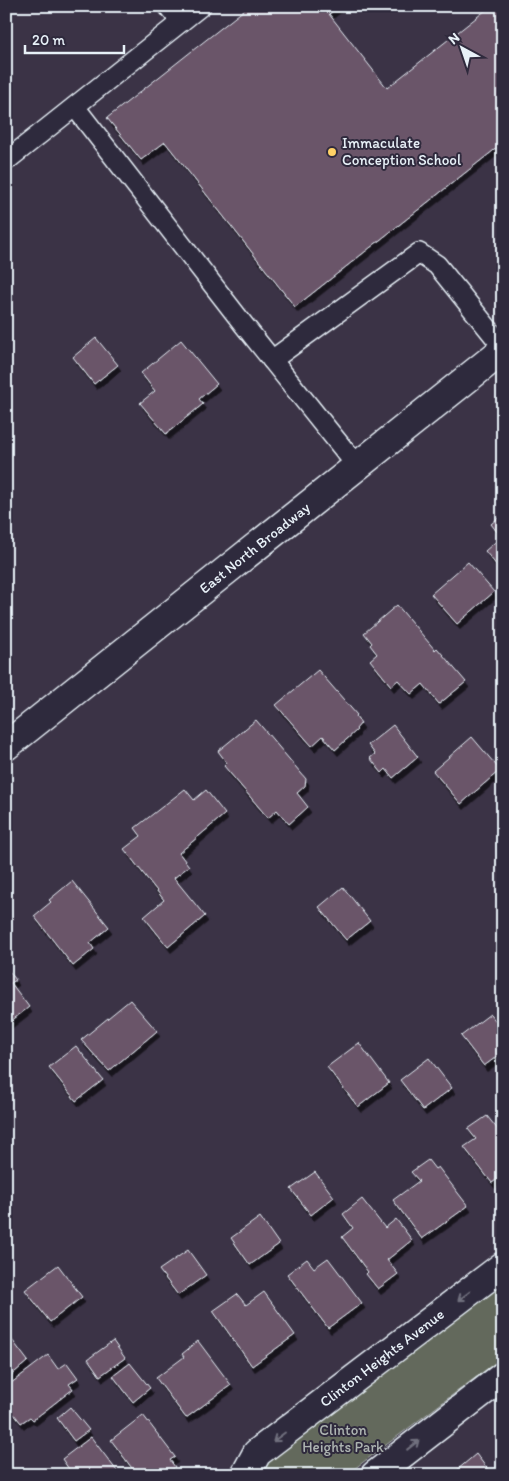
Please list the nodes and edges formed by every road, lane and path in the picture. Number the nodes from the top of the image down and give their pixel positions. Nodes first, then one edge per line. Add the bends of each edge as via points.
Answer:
1 (168, 6) edge
2 (201, 6) edge
3 (181, 22) junction
4 (75, 107) junction
5 (6, 161) edge
6 (503, 348) edge
7 (272, 360) junction
8 (357, 466) junction
9 (6, 746) edge
10 (503, 1266) edge
11 (503, 1376) edge
12 (245, 1475) edge
13 (375, 1475) edge

1 - 3 lane
2 - 3 lane
3 - 4 lane
4 - 5 lane
4 - 7 lane
6 - 7 lane via 437,265 419,253
6 - 8 main road, East North Broadway
7 - 8 lane
8 - 9 main road, East North Broadway
10 -> 12 main road, Clinton Heights Avenue via 257,1453
13 -> 11 main road

